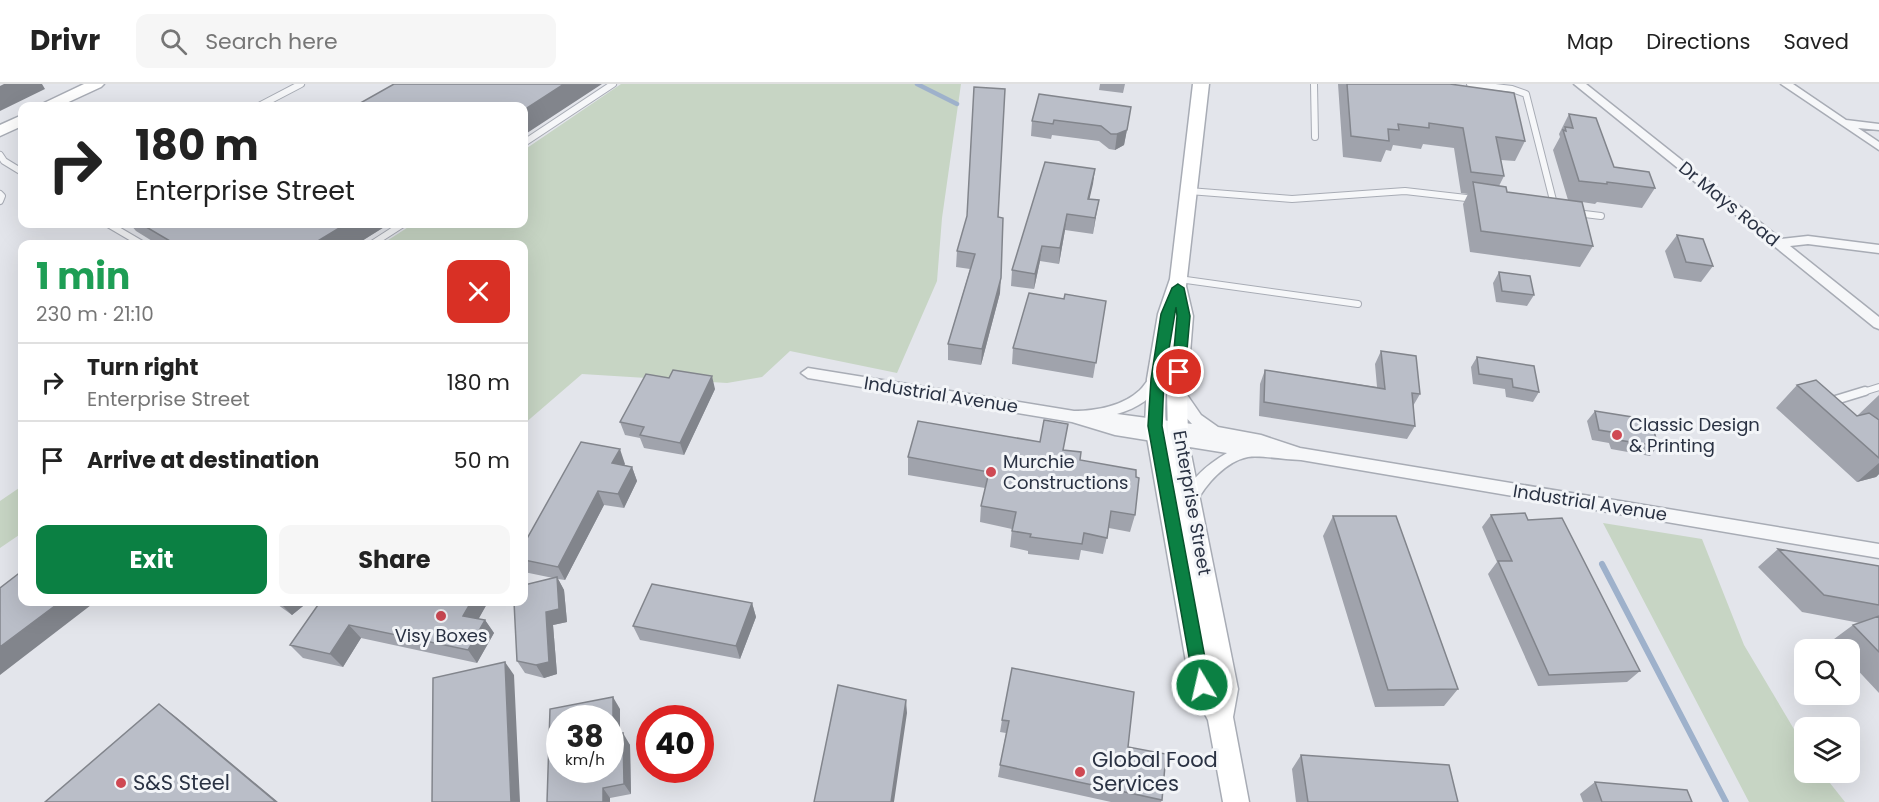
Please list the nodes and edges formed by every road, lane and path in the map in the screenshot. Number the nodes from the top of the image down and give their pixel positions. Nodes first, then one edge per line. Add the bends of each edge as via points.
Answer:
1 (301, 84) edge
2 (613, 84) edge
3 (1201, 84) edge
4 (1314, 84) edge
5 (1470, 84) edge
6 (1579, 84) edge
7 (1786, 84) edge
8 (87, 86) edge
9 (57, 102) edge
10 (267, 102) edge
11 (18, 122) edge
12 (1843, 123) junction
13 (1879, 127) edge
14 (0, 130) edge
15 (1315, 137) dead end
16 (528, 140) edge
17 (1879, 147) edge
18 (0, 155) edge
19 (18, 170) edge
20 (1189, 191) junction
21 (0, 194) edge
22 (0, 201) edge
23 (1486, 201) edge
24 (1544, 208) edge
25 (1556, 210) junction
26 (1601, 216) dead end
27 (115, 228) edge
28 (397, 228) edge
29 (135, 240) edge
30 (378, 240) edge
31 (1778, 244) junction
32 (1879, 249) edge
33 (1178, 283) junction
34 (1358, 304) dead end
35 (1879, 324) edge
36 (808, 373) dead end
37 (1157, 379) junction
38 (1879, 387) edge
39 (1177, 391) junction
40 (1828, 410) edge
41 (1082, 417) junction
42 (1167, 432) junction
43 (1226, 436) junction
44 (1254, 451) junction
45 (1301, 454) junction
46 (1190, 499) junction
47 (1879, 551) edge
48 (1220, 717) junction
49 (1236, 802) edge

1 - 10 lane
2 - 16 lane
3 - 20 street, Enterprise Street
4 - 15 lane
5 - 25 lane via 1526,94
6 - 31 street, Dr Mays Road
7 - 12 street
8 - 9 street
11 - 14 street
12 - 13 street
12 - 17 street
18 - 19 lane
20 - 23 lane via 1292,199 1405,191
20 - 33 street, Enterprise Street
21 - 22 lane
24 - 25 lane
25 - 26 lane
27 - 29 lane
28 - 30 lane
31 - 32 street via 1808,240
31 - 35 street, Dr Mays Road
33 - 34 lane
33 - 37 street, Enterprise Street via 1167,314
33 - 39 street, Enterprise Street via 1184,316
36 - 41 street, Industrial Avenue
37 - 41 street via 1151,390 1135,402
37 - 42 street, Enterprise Street
38 - 40 lane via 1830,402
39 - 42 street, Enterprise Street
39 - 43 street via 1195,419
41 - 42 street, Industrial Avenue via 1096,427
42 - 43 street, Industrial Avenue
42 - 44 street, Industrial Avenue
42 - 46 street, Enterprise Street
42 - 48 street, Enterprise Street via 1202,685
43 - 45 street, Industrial Avenue via 1277,444
44 - 45 street, Industrial Avenue
44 - 46 street via 1236,454 1195,485
45 - 47 street, Industrial Avenue
46 - 48 street, Enterprise Street via 1225,689
48 - 49 street, Enterprise Street

